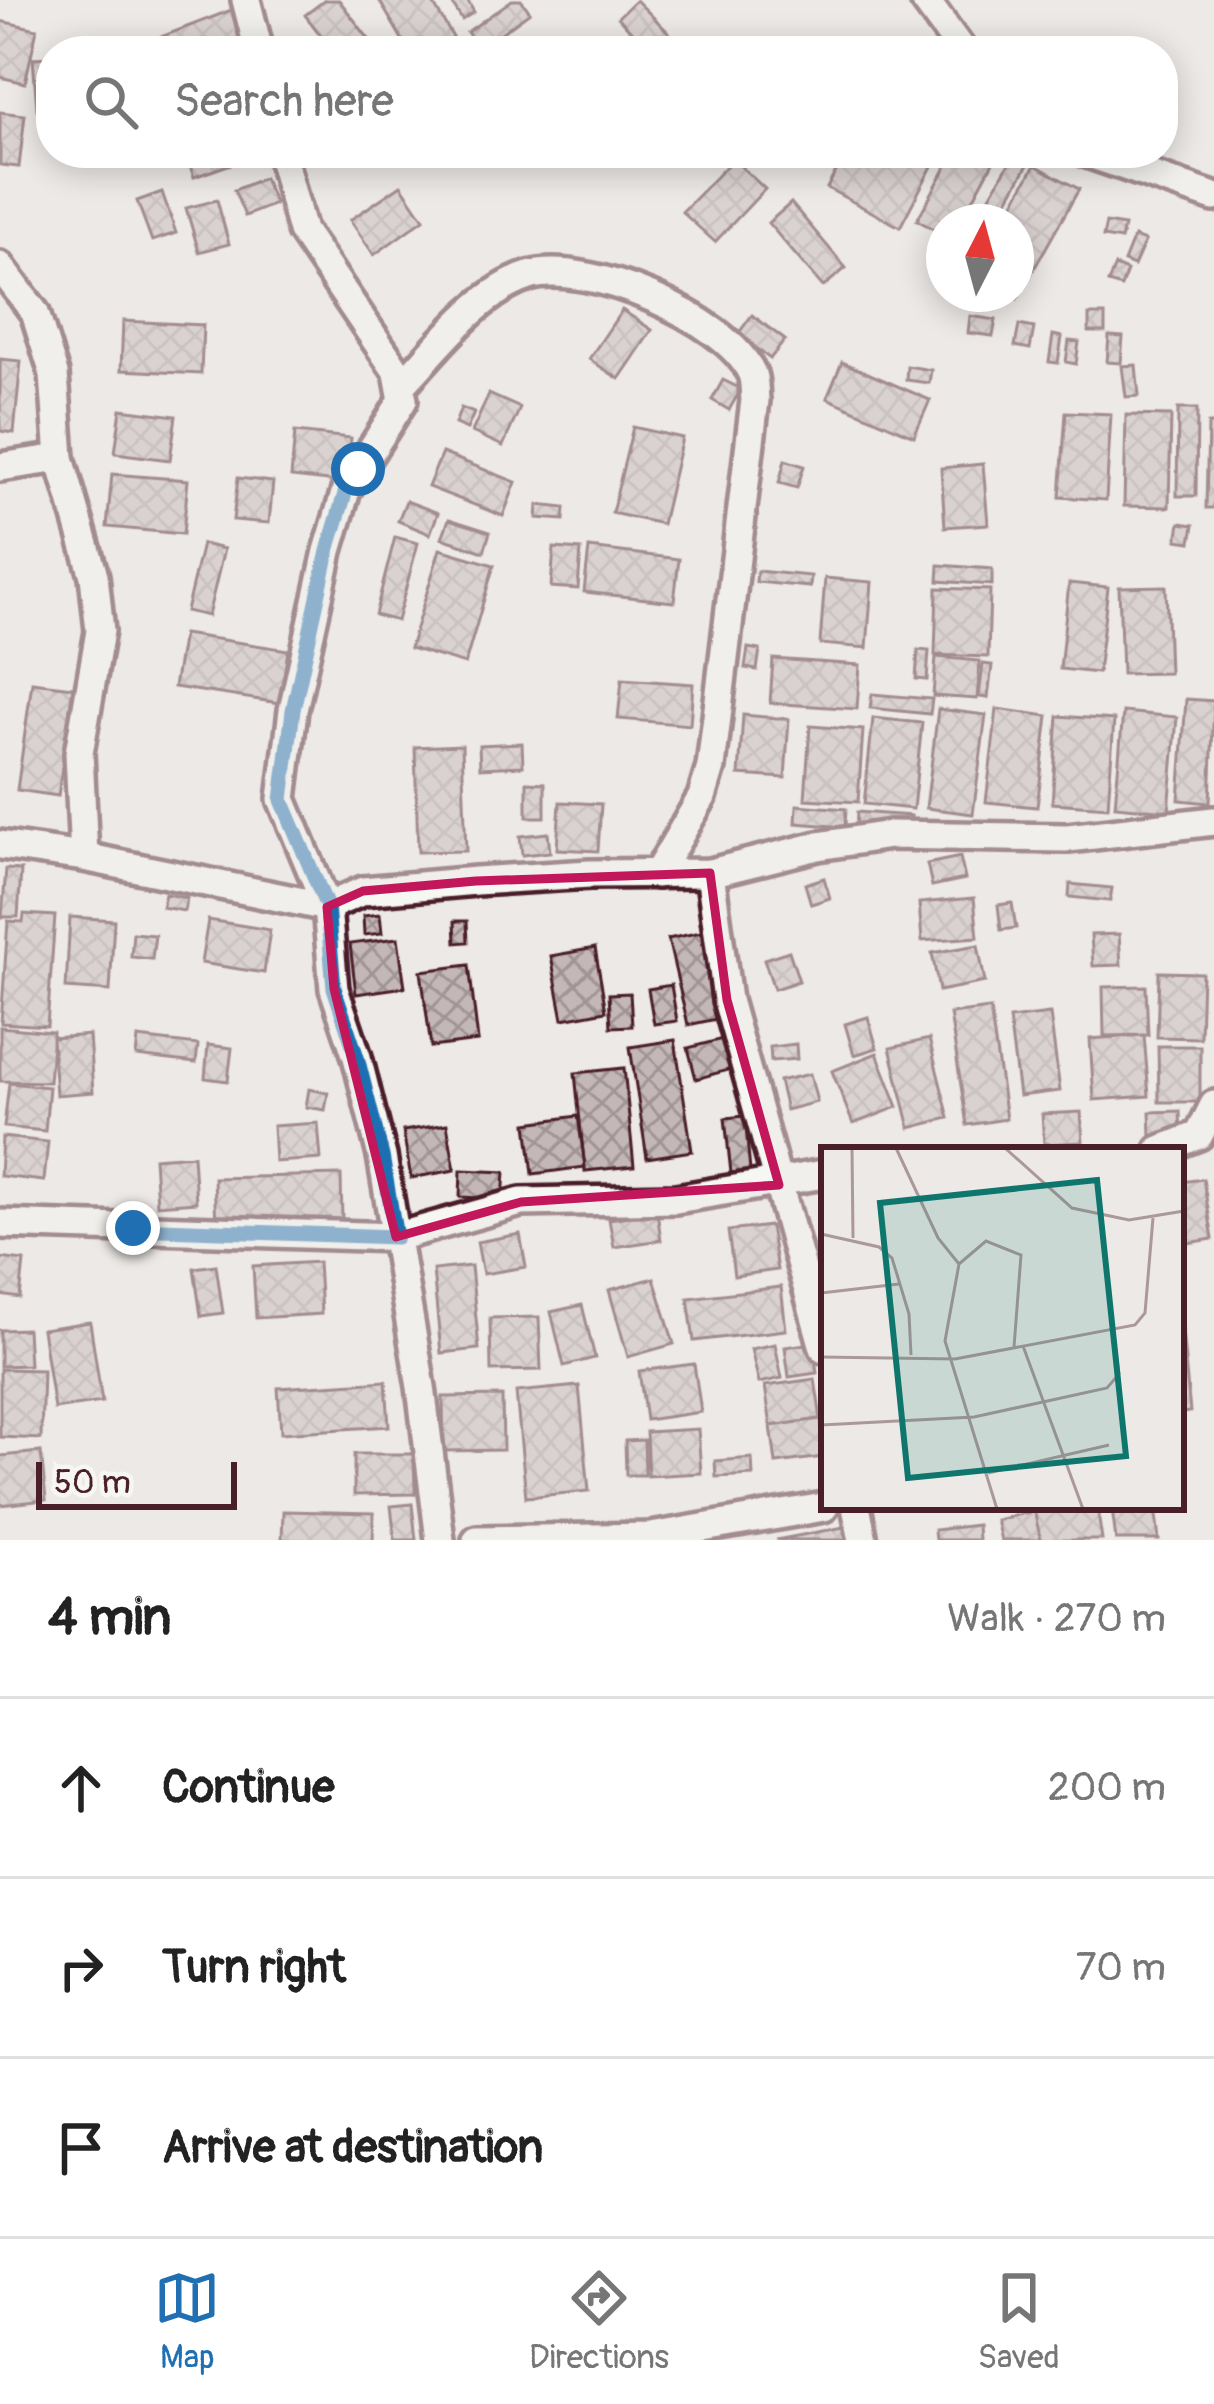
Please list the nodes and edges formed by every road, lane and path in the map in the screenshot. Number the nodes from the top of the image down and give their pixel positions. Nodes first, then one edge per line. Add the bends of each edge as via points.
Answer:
1 (246, 0) edge
2 (925, 0) edge
3 (255, 36) edge
4 (951, 36) edge
5 (285, 168) edge
6 (1130, 168) edge
7 (1214, 197) edge
8 (0, 266) edge
9 (402, 385) junction
10 (60, 458) junction
11 (0, 467) edge
12 (1214, 821) edge
13 (0, 845) edge
14 (84, 857) junction
15 (710, 873) junction
16 (657, 874) junction
17 (327, 907) junction
18 (1214, 1105) edge
19 (1168, 1147) edge
20 (821, 1175) edge
21 (779, 1185) junction
22 (0, 1224) edge
23 (396, 1237) junction
24 (821, 1337) edge
25 (821, 1508) edge
26 (857, 1510) edge
27 (440, 1540) edge
28 (477, 1540) edge
29 (863, 1540) edge

1 - 3 street
2 - 4 street
5 - 9 street via 302,231
6 - 7 street
8 - 10 street via 35,313 48,354
9 - 16 street via 492,295 531,276 567,274 651,296 706,328 752,374 711,767
9 - 17 street via 403,400 346,490 293,710 282,800
10 - 11 street
10 - 14 street via 94,576 100,631 79,753
12 - 15 street via 1068,838 890,835
13 - 14 street
14 - 17 street
15 - 16 street
15 - 21 street via 728,1000
16 - 17 street via 363,891
17 - 23 street via 334,988
18 - 19 street via 1199,1135
20 - 21 street
21 - 23 street via 676,1199 521,1202
21 - 24 street
22 - 23 street
23 - 27 street
25 - 28 street via 651,1537
26 - 29 street

